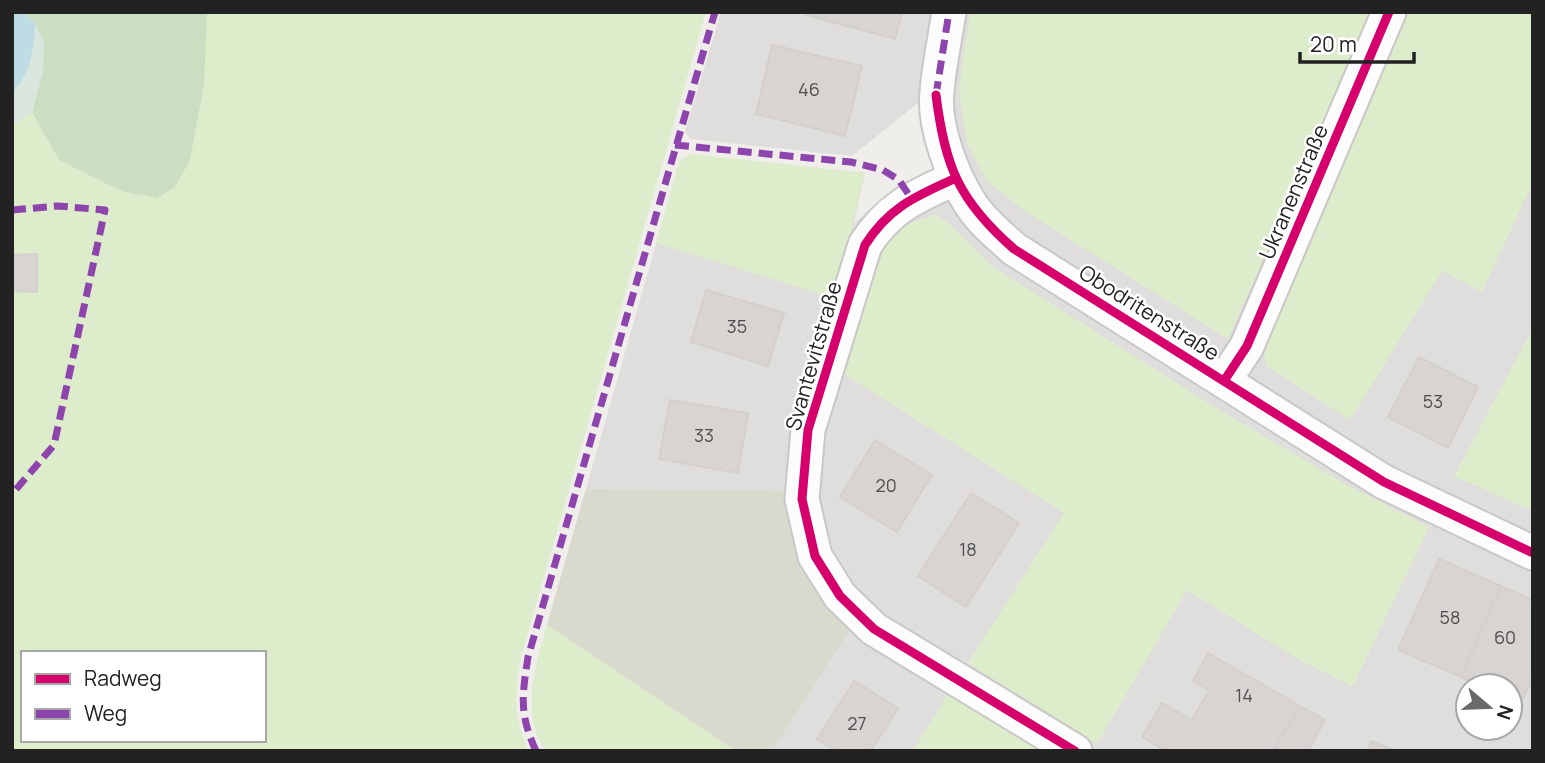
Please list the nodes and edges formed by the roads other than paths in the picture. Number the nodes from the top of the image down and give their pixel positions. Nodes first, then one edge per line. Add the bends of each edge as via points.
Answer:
1 (949, 12) edge
2 (1389, 12) edge
3 (956, 178) junction
4 (1224, 382) junction
5 (1533, 553) edge
6 (1075, 751) edge

1 - 3 street, Obodritenstraße via 936,94
2 - 4 street, Ukranenstraße via 1247,346
3 - 4 street, Obodritenstraße via 970,205 1014,249
3 - 6 street, Svantevitstraße via 894,210 865,245 808,430 802,499 815,556 840,596 874,629
4 - 5 street, Obodritenstraße via 1384,481

